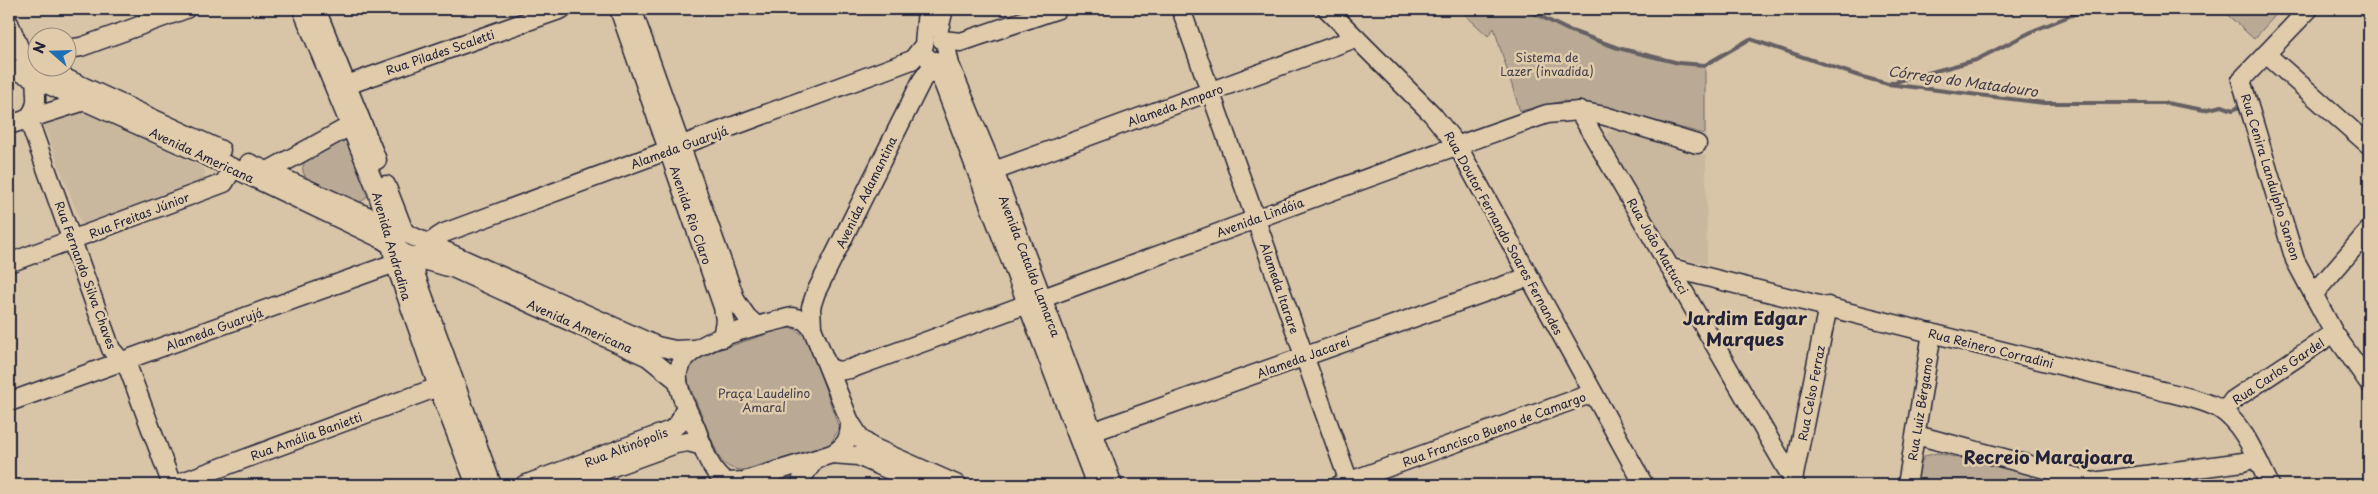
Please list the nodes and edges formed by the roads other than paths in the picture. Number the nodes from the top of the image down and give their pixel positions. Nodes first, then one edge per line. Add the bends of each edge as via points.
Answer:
1 (186, 9) edge
2 (302, 9) edge
3 (316, 9) edge
4 (562, 9) edge
5 (619, 9) edge
6 (632, 9) edge
7 (929, 9) edge
8 (944, 9) edge
9 (1058, 9) edge
10 (1182, 9) edge
11 (1327, 9) edge
12 (2310, 9) edge
13 (9, 23) edge
14 (1356, 38) junction
15 (78, 47) edge
16 (937, 47) junction
17 (9, 52) edge
18 (2266, 54) junction
19 (28, 59) edge
20 (28, 63) edge
21 (9, 67) edge
22 (28, 68) edge
23 (37, 78) edge
24 (59, 78) edge
25 (66, 78) edge
26 (73, 78) edge
27 (347, 85) junction
28 (1210, 93) junction
29 (85, 101) junction
30 (1579, 111) junction
31 (35, 116) junction
32 (9, 125) edge
33 (350, 126) junction
34 (1696, 144) dead end
35 (1457, 145) junction
36 (2369, 145) edge
37 (675, 149) junction
38 (306, 150) junction
39 (233, 168) junction
40 (268, 171) junction
41 (994, 171) junction
42 (303, 186) junction
43 (376, 188) junction
44 (359, 211) junction
45 (1256, 218) junction
46 (387, 224) junction
47 (464, 226) junction
48 (2369, 230) edge
49 (404, 231) junction
50 (74, 240) junction
51 (429, 243) junction
52 (394, 255) junction
53 (421, 259) junction
54 (465, 259) junction
55 (9, 263) edge
56 (1671, 268) junction
57 (1528, 277) junction
58 (2313, 294) junction
59 (1035, 302) junction
60 (1828, 306) junction
61 (758, 326) junction
62 (812, 328) junction
63 (2334, 333) junction
64 (1932, 334) junction
65 (722, 338) junction
66 (694, 349) junction
67 (1304, 357) junction
68 (122, 362) junction
69 (828, 367) junction
70 (678, 381) junction
71 (2369, 382) edge
72 (438, 387) junction
73 (1593, 393) junction
74 (9, 402) edge
75 (686, 406) junction
76 (2224, 412) junction
77 (850, 422) junction
78 (1085, 435) junction
79 (1916, 435) junction
80 (704, 446) junction
81 (832, 454) junction
82 (2256, 458) junction
83 (815, 460) junction
84 (773, 472) junction
85 (719, 480) edge
86 (1795, 482) edge
87 (2095, 482) junction
88 (1344, 483) edge
89 (173, 485) edge
90 (476, 485) edge
91 (492, 485) edge
92 (524, 485) edge
93 (563, 485) edge
94 (792, 485) edge
95 (800, 485) edge
96 (923, 485) edge
97 (958, 485) edge
98 (1096, 485) edge
99 (1113, 485) edge
100 (1644, 485) edge
101 (1907, 485) edge
102 (2070, 485) edge
103 (2270, 485) edge

1 - 15 street
2 - 33 street, Avenida Andradina
3 - 27 street, Avenida Andradina
4 - 27 street, Rua Pilades Scaletti
5 - 37 street, Avenida Rio Claro
6 - 37 street, Avenida Rio Claro
7 - 16 street, Avenida Cataldo Lamarca
8 - 16 street, Avenida Adamantina
9 - 16 street
10 - 28 street, Alameda Itarare
11 - 14 street, Rua Doutor Fernando Soares Fernandes
12 - 18 street, Rua Cenira Landulpho Sanson
13 - 19 street via 21,52
14 - 28 street, Alameda Amparo
14 - 35 street, Rua Doutor Fernando Soares Fernandes via 1432,114
16 - 37 street, Alameda Guarujá via 912,60
16 - 41 street, Avenida Cataldo Lamarca via 950,66
16 - 59 street, Avenida Cataldo Lamarca via 944,85
16 - 62 street, Avenida Adamantina via 816,292 811,307
17 - 20 street, Avenida Americana
18 - 36 street
18 - 58 street, Rua Cenira Landulpho Sanson via 2241,80 2295,260
21 - 22 street, Avenida Americana
23 - 31 street
24 - 31 street
25 - 29 street, Avenida Americana
26 - 40 street, Avenida Americana
27 - 49 street, Avenida Andradina
28 - 41 street, Alameda Amparo
28 - 45 street, Alameda Itarare
29 - 31 street
29 - 39 street, Avenida Americana
30 - 34 street, Avenida Lindóia via 1606,116
30 - 35 street, Avenida Lindóia via 1547,114
30 - 56 street, Rua João Mattucci
31 - 32 street
31 - 50 street, Rua Fernando Silva Chaves
33 - 38 street
33 - 43 street, Avenida Andradina
35 - 45 street, Avenida Lindóia
35 - 57 street, Rua Doutor Fernando Soares Fernandes
37 - 47 street, Alameda Guarujá
37 - 61 street, Avenida Rio Claro via 736,301
37 - 65 street, Avenida Rio Claro via 723,307
38 - 40 street
38 - 42 street via 297,163 296,172
39 - 50 street, Rua Freitas Júnior via 224,183
39 - 52 street, Avenida Americana via 380,238
40 - 42 street, Avenida Americana
41 - 59 street, Avenida Cataldo Lamarca
42 - 44 street, Avenida Americana
43 - 44 street via 369,206
43 - 46 street, Avenida Andradina
44 - 46 street, Avenida Americana
45 - 59 street, Avenida Lindóia
45 - 67 street, Alameda Itarare
46 - 49 street, Avenida Americana
46 - 52 street, Avenida Andradina
47 - 51 street, Alameda Guarujá
47 - 54 street via 459,244
48 - 58 street
49 - 51 street, Avenida Americana
49 - 52 street
50 - 55 street, Rua Freitas Júnior
50 - 68 street, Rua Fernando Silva Chaves via 111,349
51 - 53 street, Avenida Andradina
51 - 54 street, Avenida Americana
52 - 53 street, Avenida Americana
52 - 68 street, Alameda Guarujá
52 - 72 street, Avenida Andradina
53 - 70 street, Avenida Americana via 455,269 648,357
53 - 91 street, Avenida Andradina via 416,276
54 - 66 street, Avenida Americana via 657,346 675,350
56 - 60 street, Rua Reinero Corradini
56 - 86 street, Rua João Mattucci
57 - 67 street, Alameda Jacareí
57 - 73 street, Rua Doutor Fernando Soares Fernandes
58 - 63 street, Rua Cenira Landulpho Sanson
59 - 69 street, Avenida Lindóia via 850,369 838,371
59 - 78 street, Avenida Cataldo Lamarca
60 - 64 street, Rua Reinero Corradini
60 - 86 street, Rua Celso Ferraz
61 - 62 street via 792,317 804,320
61 - 65 street
62 - 69 street
63 - 71 street, Rua Cenira Landulpho Sanson
63 - 76 street, Rua Carlos Gardel via 2233,400
64 - 76 street, Rua Reinero Corradini via 2151,388
64 - 79 street, Rua Luiz Bérgamo
65 - 66 street
66 - 70 street via 681,364
67 - 78 street, Alameda Jacareí
67 - 88 street, Alameda Itarare
68 - 74 street, Alameda Guarujá
68 - 89 street, Rua Fernando Silva Chaves via 129,370
69 - 77 street
70 - 75 street
72 - 89 street, Rua Amália Banietti
72 - 90 street, Avenida Andradina
73 - 88 street, Rua Francisco Bueno de Camargo
73 - 100 street, Rua Doutor Fernando Soares Fernandes
75 - 80 street
75 - 92 street, Rua Altinópolis via 679,424 671,430
76 - 82 street, Rua Reinero Corradini via 2244,436
77 - 81 street via 847,441
77 - 97 street via 861,439 872,447
78 - 98 street, Avenida Cataldo Lamarca
78 - 99 street, Avenida Cataldo Lamarca
79 - 87 street
79 - 101 street, Rua Luiz Bérgamo
80 - 85 street
80 - 93 street, Rua Altinópolis via 688,442 676,444
81 - 83 street
81 - 96 street via 858,456
82 - 87 street
82 - 103 street, Rua Reinero Corradini
83 - 84 street
83 - 95 street
84 - 85 street via 736,482
84 - 94 street
87 - 102 street

